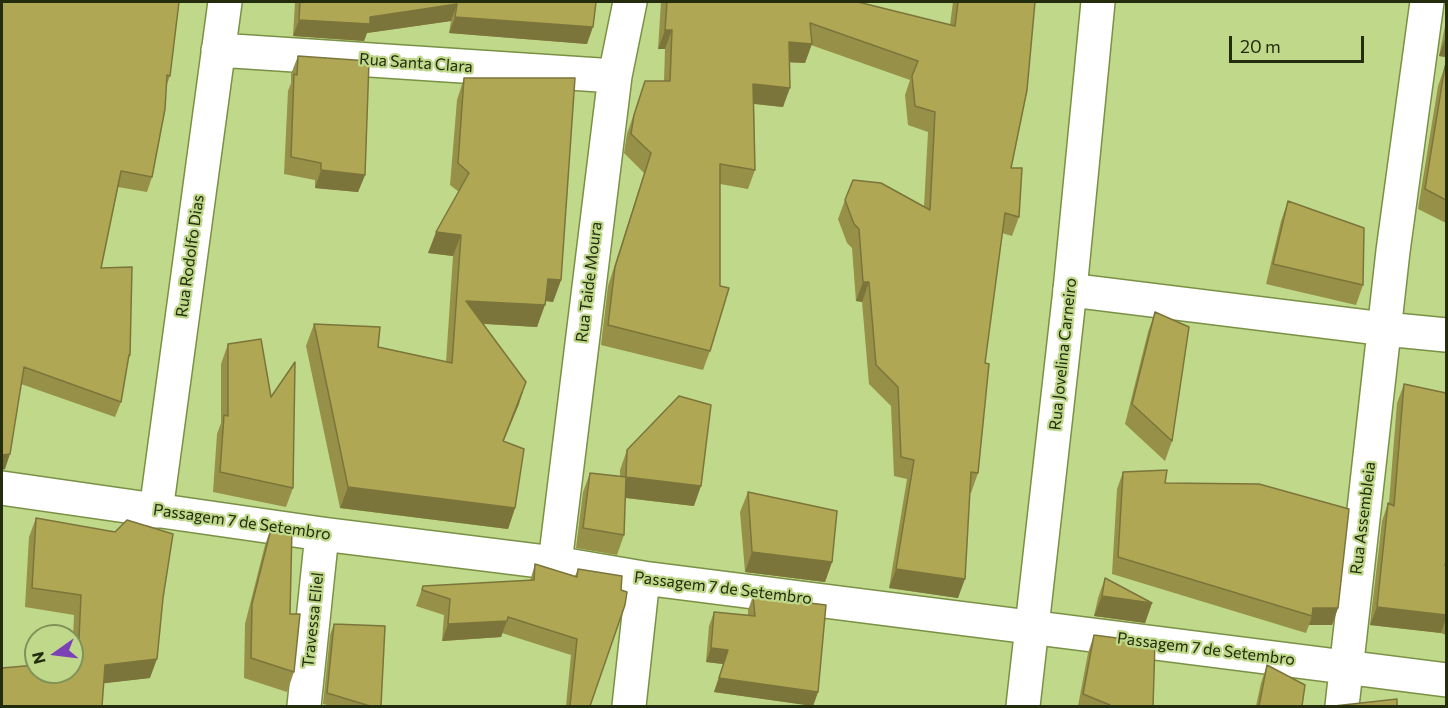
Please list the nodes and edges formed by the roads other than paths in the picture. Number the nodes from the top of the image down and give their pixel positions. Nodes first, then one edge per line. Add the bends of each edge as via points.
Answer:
1 (225, 2) edge
2 (630, 2) edge
3 (1098, 2) edge
4 (1427, 2) edge
5 (218, 50) junction
6 (615, 76) junction
7 (1070, 290) junction
8 (1385, 329) junction
9 (1446, 335) edge
10 (2, 488) edge
11 (156, 511) junction
12 (322, 534) junction
13 (555, 563) junction
14 (643, 578) junction
15 (1032, 627) junction
16 (1345, 668) junction
17 (1446, 680) edge
18 (304, 706) edge
19 (629, 706) edge
20 (1023, 706) edge
21 (1342, 706) edge

1 - 5 street, Rua Rodolfo Dias
2 - 6 street, Rua Taide Moura
3 - 7 street, Rua Jovelina Carneiro
4 - 8 street, Rua Assembleia
5 - 6 street, Rua Santa Clara
5 - 11 street, Rua Rodolfo Dias
6 - 13 street, Rua Taide Moura
7 - 8 street
7 - 15 street, Rua Jovelina Carneiro
8 - 9 street
8 - 16 street, Rua Assembleia
10 - 11 street, Passagem 7 de Setembro
11 - 12 street, Passagem 7 de Setembro
12 - 13 street, Passagem 7 de Setembro
12 - 18 street, Travessa Eliel
13 - 14 street, Passagem 7 de Setembro
14 - 15 street, Passagem 7 de Setembro
14 - 19 street
15 - 16 street, Passagem 7 de Setembro
15 - 20 street, Rua Jovelina Carneiro
16 - 17 street, Passagem 7 de Setembro
16 - 21 street, Rua Assembleia

